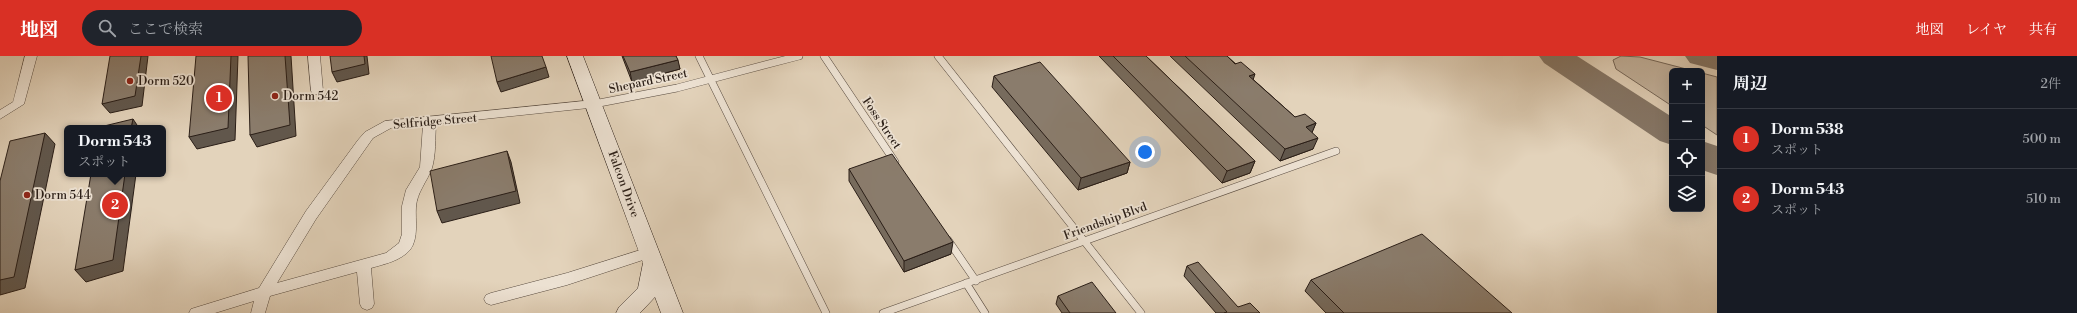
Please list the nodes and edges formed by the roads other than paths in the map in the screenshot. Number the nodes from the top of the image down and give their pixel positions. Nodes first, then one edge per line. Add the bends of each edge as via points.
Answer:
1 (31, 56) edge
2 (314, 56) edge
3 (575, 56) edge
4 (699, 56) edge
5 (799, 56) edge
6 (824, 56) edge
7 (938, 56) edge
8 (710, 78) junction
9 (317, 91) dead end
10 (594, 104) junction
11 (0, 116) edge
12 (430, 120) junction
13 (1336, 151) dead end
14 (900, 169) edge
15 (944, 235) edge
16 (1083, 240) junction
17 (651, 257) junction
18 (364, 264) junction
19 (976, 282) junction
20 (966, 283) junction
21 (264, 292) junction
22 (491, 299) dead end
23 (367, 304) dead end
24 (196, 313) edge
25 (258, 313) edge
26 (627, 313) edge
27 (672, 313) edge
28 (826, 313) edge
29 (883, 313) edge
30 (985, 313) edge
31 (1141, 313) edge

1 - 11 street via 18,104
2 - 9 street
3 - 10 street, Falcon Drive
4 - 8 lane
5 - 8 lane, Shepard Street
6 - 14 lane, Foss Street
7 - 16 lane
8 - 10 lane, Shepard Street via 677,88
8 - 28 lane
10 - 12 street, Selfridge Street
10 - 17 street, Falcon Drive
12 - 18 street via 426,167 413,190 409,206 409,234 405,246 390,257
12 - 21 street, Selfridge Street via 389,124 369,135 311,215
13 - 16 lane, Friendship Blvd
15 - 19 lane
16 - 19 lane, Friendship Blvd
16 - 31 lane
17 - 22 street
17 - 26 street via 648,291
17 - 27 street, Falcon Drive
18 - 21 street
18 - 23 street
19 - 20 lane, Friendship Blvd
20 - 29 lane, Friendship Blvd
20 - 30 lane
21 - 24 street
21 - 25 street, Selfridge Street

